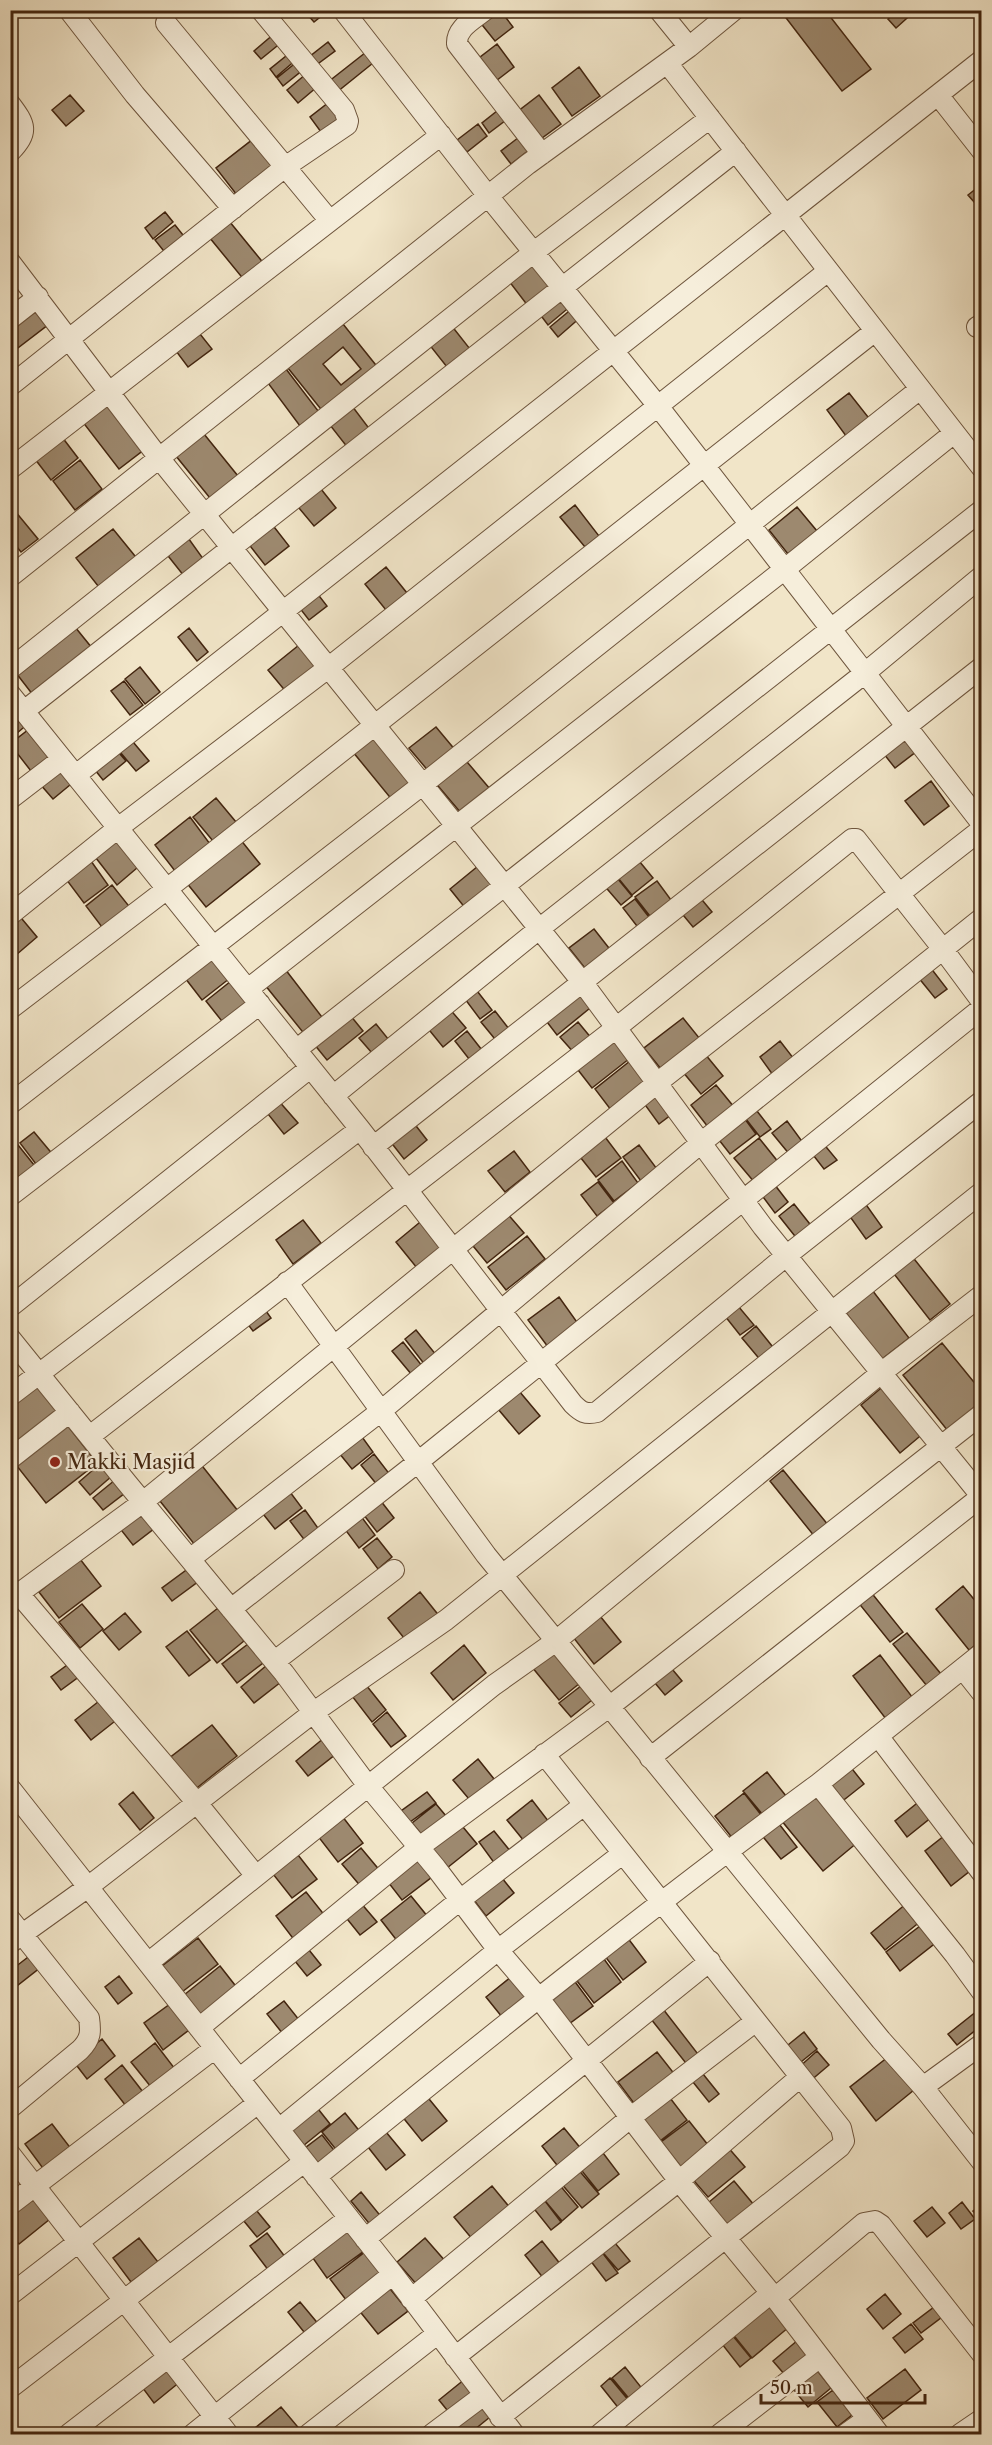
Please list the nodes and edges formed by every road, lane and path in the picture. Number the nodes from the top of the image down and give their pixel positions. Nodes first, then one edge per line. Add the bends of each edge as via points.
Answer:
1 (261, 10) edge
2 (344, 10) edge
3 (485, 10) edge
4 (659, 10) edge
5 (734, 10) edge
6 (77, 13) edge
7 (166, 23) dead end
8 (688, 47) junction
9 (981, 60) edge
10 (667, 63) junction
11 (938, 94) junction
12 (10, 104) edge
13 (710, 118) junction
14 (441, 135) junction
15 (981, 151) edge
16 (10, 152) edge
17 (736, 152) junction
18 (542, 154) junction
19 (285, 167) junction
20 (488, 196) junction
21 (233, 209) junction
22 (786, 216) junction
23 (330, 221) junction
24 (534, 252) junction
25 (10, 262) edge
26 (828, 271) junction
27 (562, 286) junction
28 (38, 297) junction
29 (10, 319) edge
30 (875, 331) junction
31 (70, 340) junction
32 (614, 350) junction
33 (10, 386) edge
34 (920, 389) junction
35 (109, 392) junction
36 (658, 406) junction
37 (954, 433) junction
38 (159, 458) junction
39 (705, 466) junction
40 (981, 468) edge
41 (10, 469) edge
42 (981, 510) edge
43 (205, 515) junction
44 (751, 525) junction
45 (231, 548) junction
46 (785, 569) junction
47 (981, 576) edge
48 (10, 577) edge
49 (282, 610) junction
50 (831, 629) junction
51 (981, 667) edge
52 (328, 668) junction
53 (10, 669) edge
54 (865, 673) junction
55 (10, 694) edge
56 (24, 711) junction
57 (374, 724) junction
58 (906, 726) junction
59 (62, 759) junction
60 (76, 776) junction
61 (423, 785) junction
62 (10, 800) edge
63 (981, 824) edge
64 (456, 826) junction
65 (118, 828) junction
66 (981, 829) edge
67 (505, 887) junction
68 (167, 889) junction
69 (898, 893) junction
70 (10, 915) edge
71 (981, 918) edge
72 (539, 929) junction
73 (213, 946) junction
74 (942, 948) junction
75 (583, 983) junction
76 (254, 997) junction
77 (981, 1002) edge
78 (981, 1008) edge
79 (10, 1009) edge
80 (616, 1028) junction
81 (296, 1050) junction
82 (310, 1068) junction
83 (657, 1083) junction
84 (333, 1096) junction
85 (981, 1101) edge
86 (10, 1104) edge
87 (360, 1129) junction
88 (701, 1143) junction
89 (373, 1147) junction
90 (407, 1190) junction
91 (981, 1192) edge
92 (10, 1196) edge
93 (742, 1199) junction
94 (452, 1250) junction
95 (786, 1256) junction
96 (287, 1282) junction
97 (981, 1295) edge
98 (10, 1307) edge
99 (500, 1311) junction
100 (832, 1312) junction
101 (10, 1338) edge
102 (333, 1345) junction
103 (541, 1362) junction
104 (39, 1373) junction
105 (880, 1373) junction
106 (10, 1396) edge
107 (381, 1411) junction
108 (70, 1412) junction
109 (981, 1414) edge
110 (90, 1436) junction
111 (940, 1447) junction
112 (10, 1459) edge
113 (418, 1462) junction
114 (981, 1497) edge
115 (143, 1502) junction
116 (190, 1559) junction
117 (394, 1570) dead end
118 (502, 1575) junction
119 (15, 1597) edge
120 (231, 1609) junction
121 (556, 1641) junction
122 (981, 1653) edge
123 (275, 1661) junction
124 (963, 1669) junction
125 (981, 1693) edge
126 (609, 1707) junction
127 (314, 1712) junction
128 (878, 1736) junction
129 (544, 1754) junction
130 (650, 1758) junction
131 (818, 1784) junction
132 (368, 1786) junction
133 (10, 1788) edge
134 (197, 1803) junction
135 (584, 1805) junction
136 (418, 1848) junction
137 (727, 1851) junction
138 (622, 1854) junction
139 (981, 1873) edge
140 (256, 1876) junction
141 (88, 1887) junction
142 (460, 1900) junction
143 (660, 1903) junction
144 (15, 1932) edge
145 (498, 1950) junction
146 (710, 1961) junction
147 (148, 1963) junction
148 (981, 1992) edge
149 (538, 1997) junction
150 (756, 2021) junction
151 (199, 2028) junction
152 (981, 2044) edge
153 (215, 2048) junction
154 (586, 2060) junction
155 (800, 2077) junction
156 (239, 2079) junction
157 (923, 2087) junction
158 (258, 2103) junction
159 (10, 2108) edge
160 (630, 2118) junction
161 (279, 2129) junction
162 (10, 2154) edge
163 (981, 2162) edge
164 (310, 2170) junction
165 (680, 2181) junction
166 (35, 2186) junction
167 (10, 2205) edge
168 (349, 2218) junction
169 (726, 2236) junction
170 (365, 2239) junction
171 (78, 2242) junction
172 (393, 2274) junction
173 (10, 2295) edge
174 (773, 2295) junction
175 (411, 2299) junction
176 (123, 2300) junction
177 (437, 2334) junction
178 (981, 2354) edge
179 (167, 2356) junction
180 (820, 2356) junction
181 (455, 2357) junction
182 (10, 2388) edge
183 (484, 2395) junction
184 (500, 2417) junction
185 (214, 2418) junction
186 (867, 2419) junction
187 (981, 2419) edge
188 (69, 2434) edge
189 (193, 2434) edge
190 (228, 2434) edge
191 (309, 2434) edge
192 (432, 2434) edge
193 (514, 2434) edge
194 (600, 2434) edge
195 (720, 2434) edge
196 (846, 2434) edge
197 (879, 2434) edge
198 (960, 2434) edge

1 - 19 street via 344,110 348,121 341,130
2 - 14 street
3 - 18 street via 460,31 457,44
4 - 8 street
5 - 8 street
6 - 21 street via 135,95
7 - 19 street
8 - 10 street
9 - 11 street
10 - 13 street
10 - 18 street
11 - 15 street
11 - 22 street
12 - 16 street via 24,127 22,139
13 - 17 street
13 - 24 street
14 - 20 street
14 - 23 street
17 - 22 street
17 - 27 street
18 - 20 street
19 - 21 street
19 - 23 street
20 - 24 street
20 - 38 street
21 - 31 street
22 - 26 street
22 - 32 street
23 - 35 street
24 - 27 street
24 - 43 street
25 - 28 street
26 - 30 street
26 - 36 street
27 - 32 street
27 - 45 street
28 - 29 street
28 - 31 street
30 - 34 street
30 - 39 street
31 - 33 street
31 - 35 street
32 - 36 street
32 - 49 street
34 - 37 street
34 - 44 street
35 - 38 street
35 - 41 street
36 - 39 street
36 - 52 street
37 - 40 street
37 - 46 street
38 - 43 street
38 - 48 street
39 - 44 street
39 - 57 street
42 - 50 street
43 - 45 street
43 - 53 street
44 - 46 street
44 - 61 street
45 - 49 street
45 - 56 street
46 - 50 street
46 - 64 street
47 - 54 street
49 - 52 street
49 - 60 street
50 - 54 street
50 - 67 street
51 - 58 street
52 - 57 street
52 - 65 street
54 - 58 street
54 - 72 street
55 - 56 street
56 - 59 street
57 - 61 street
57 - 68 street
58 - 63 street
58 - 75 street
59 - 60 street
59 - 62 street
60 - 65 street
61 - 64 street
61 - 73 street
64 - 67 street
64 - 76 street
65 - 68 street
65 - 70 street
66 - 69 street
67 - 72 street
67 - 81 street
68 - 73 street
68 - 79 street
69 - 74 street
69 - 80 street via 856,839 852,839
69 - 83 street
71 - 74 street
72 - 75 street
72 - 84 street
73 - 76 street
73 - 86 street
74 - 77 street
74 - 88 street
75 - 80 street
75 - 89 street
76 - 81 street
76 - 92 street
78 - 93 street
80 - 83 street
80 - 90 street
81 - 82 street
82 - 84 street
82 - 98 street
83 - 88 street
83 - 94 street
84 - 87 street
85 - 95 street
87 - 89 street
87 - 104 street
88 - 93 street
88 - 99 street
89 - 90 street
90 - 94 street
90 - 96 street
91 - 100 street
93 - 95 street
93 - 103 street
94 - 99 street
94 - 102 street
95 - 100 street
95 - 103 street via 597,1412 589,1414 578,1409
96 - 102 street
96 - 110 street
97 - 105 street
99 - 103 street
99 - 107 street
100 - 105 street
100 - 118 street
101 - 104 street
102 - 107 street
102 - 115 street
103 - 113 street
104 - 106 street
104 - 108 street
105 - 111 street
105 - 121 street
107 - 113 street
107 - 116 street
108 - 110 street
108 - 112 street
109 - 111 street
110 - 115 street
111 - 114 street
111 - 126 street
113 - 118 street
113 - 120 street
114 - 130 street
115 - 116 street
115 - 119 street
116 - 120 street
117 - 123 street
118 - 121 street
118 - 127 street via 446,1620
119 - 134 street
120 - 123 street
121 - 126 street
121 - 132 street via 494,1685
122 - 124 street
123 - 127 street
124 - 125 street
124 - 128 street
126 - 129 street
126 - 130 street
127 - 132 street
127 - 134 street
128 - 131 street
128 - 139 street
129 - 135 street
129 - 136 street
130 - 137 street
131 - 137 street
131 - 148 street
132 - 136 street
132 - 140 street
133 - 141 street
134 - 140 street
134 - 141 street
135 - 138 street
135 - 142 street
136 - 142 street
136 - 151 street
137 - 143 street
137 - 157 street
138 - 143 street
138 - 145 street
140 - 147 street
141 - 144 street
141 - 147 street
142 - 145 street
142 - 156 street
143 - 146 street
143 - 149 street
144 - 159 street via 89,2018 91,2032 80,2050
145 - 149 street
145 - 161 street
146 - 150 street
146 - 154 street
147 - 151 street
149 - 154 street
149 - 164 street
150 - 155 street
150 - 160 street
151 - 153 street
152 - 157 street
153 - 156 street
153 - 166 street
154 - 160 street
154 - 170 street
155 - 165 street
155 - 169 street via 841,2128 844,2141
156 - 158 street
157 - 163 street
158 - 161 street
158 - 171 street
160 - 165 street
160 - 175 street
161 - 164 street
162 - 166 street
164 - 168 street
164 - 176 street
165 - 169 street
165 - 181 street
166 - 167 street
166 - 171 street
168 - 170 street
168 - 179 street
169 - 174 street
169 - 184 street
170 - 172 street
171 - 173 street
171 - 176 street
172 - 175 street
172 - 185 street
174 - 178 street via 864,2223 875,2221
174 - 180 street
174 - 194 street
175 - 177 street
176 - 179 street
176 - 182 street
177 - 181 street
177 - 191 street
179 - 185 street
179 - 188 street
180 - 186 street
180 - 195 street
181 - 183 street
183 - 184 street
183 - 192 street
184 - 193 street
185 - 189 street
185 - 190 street
186 - 196 street
186 - 197 street
187 - 198 street

